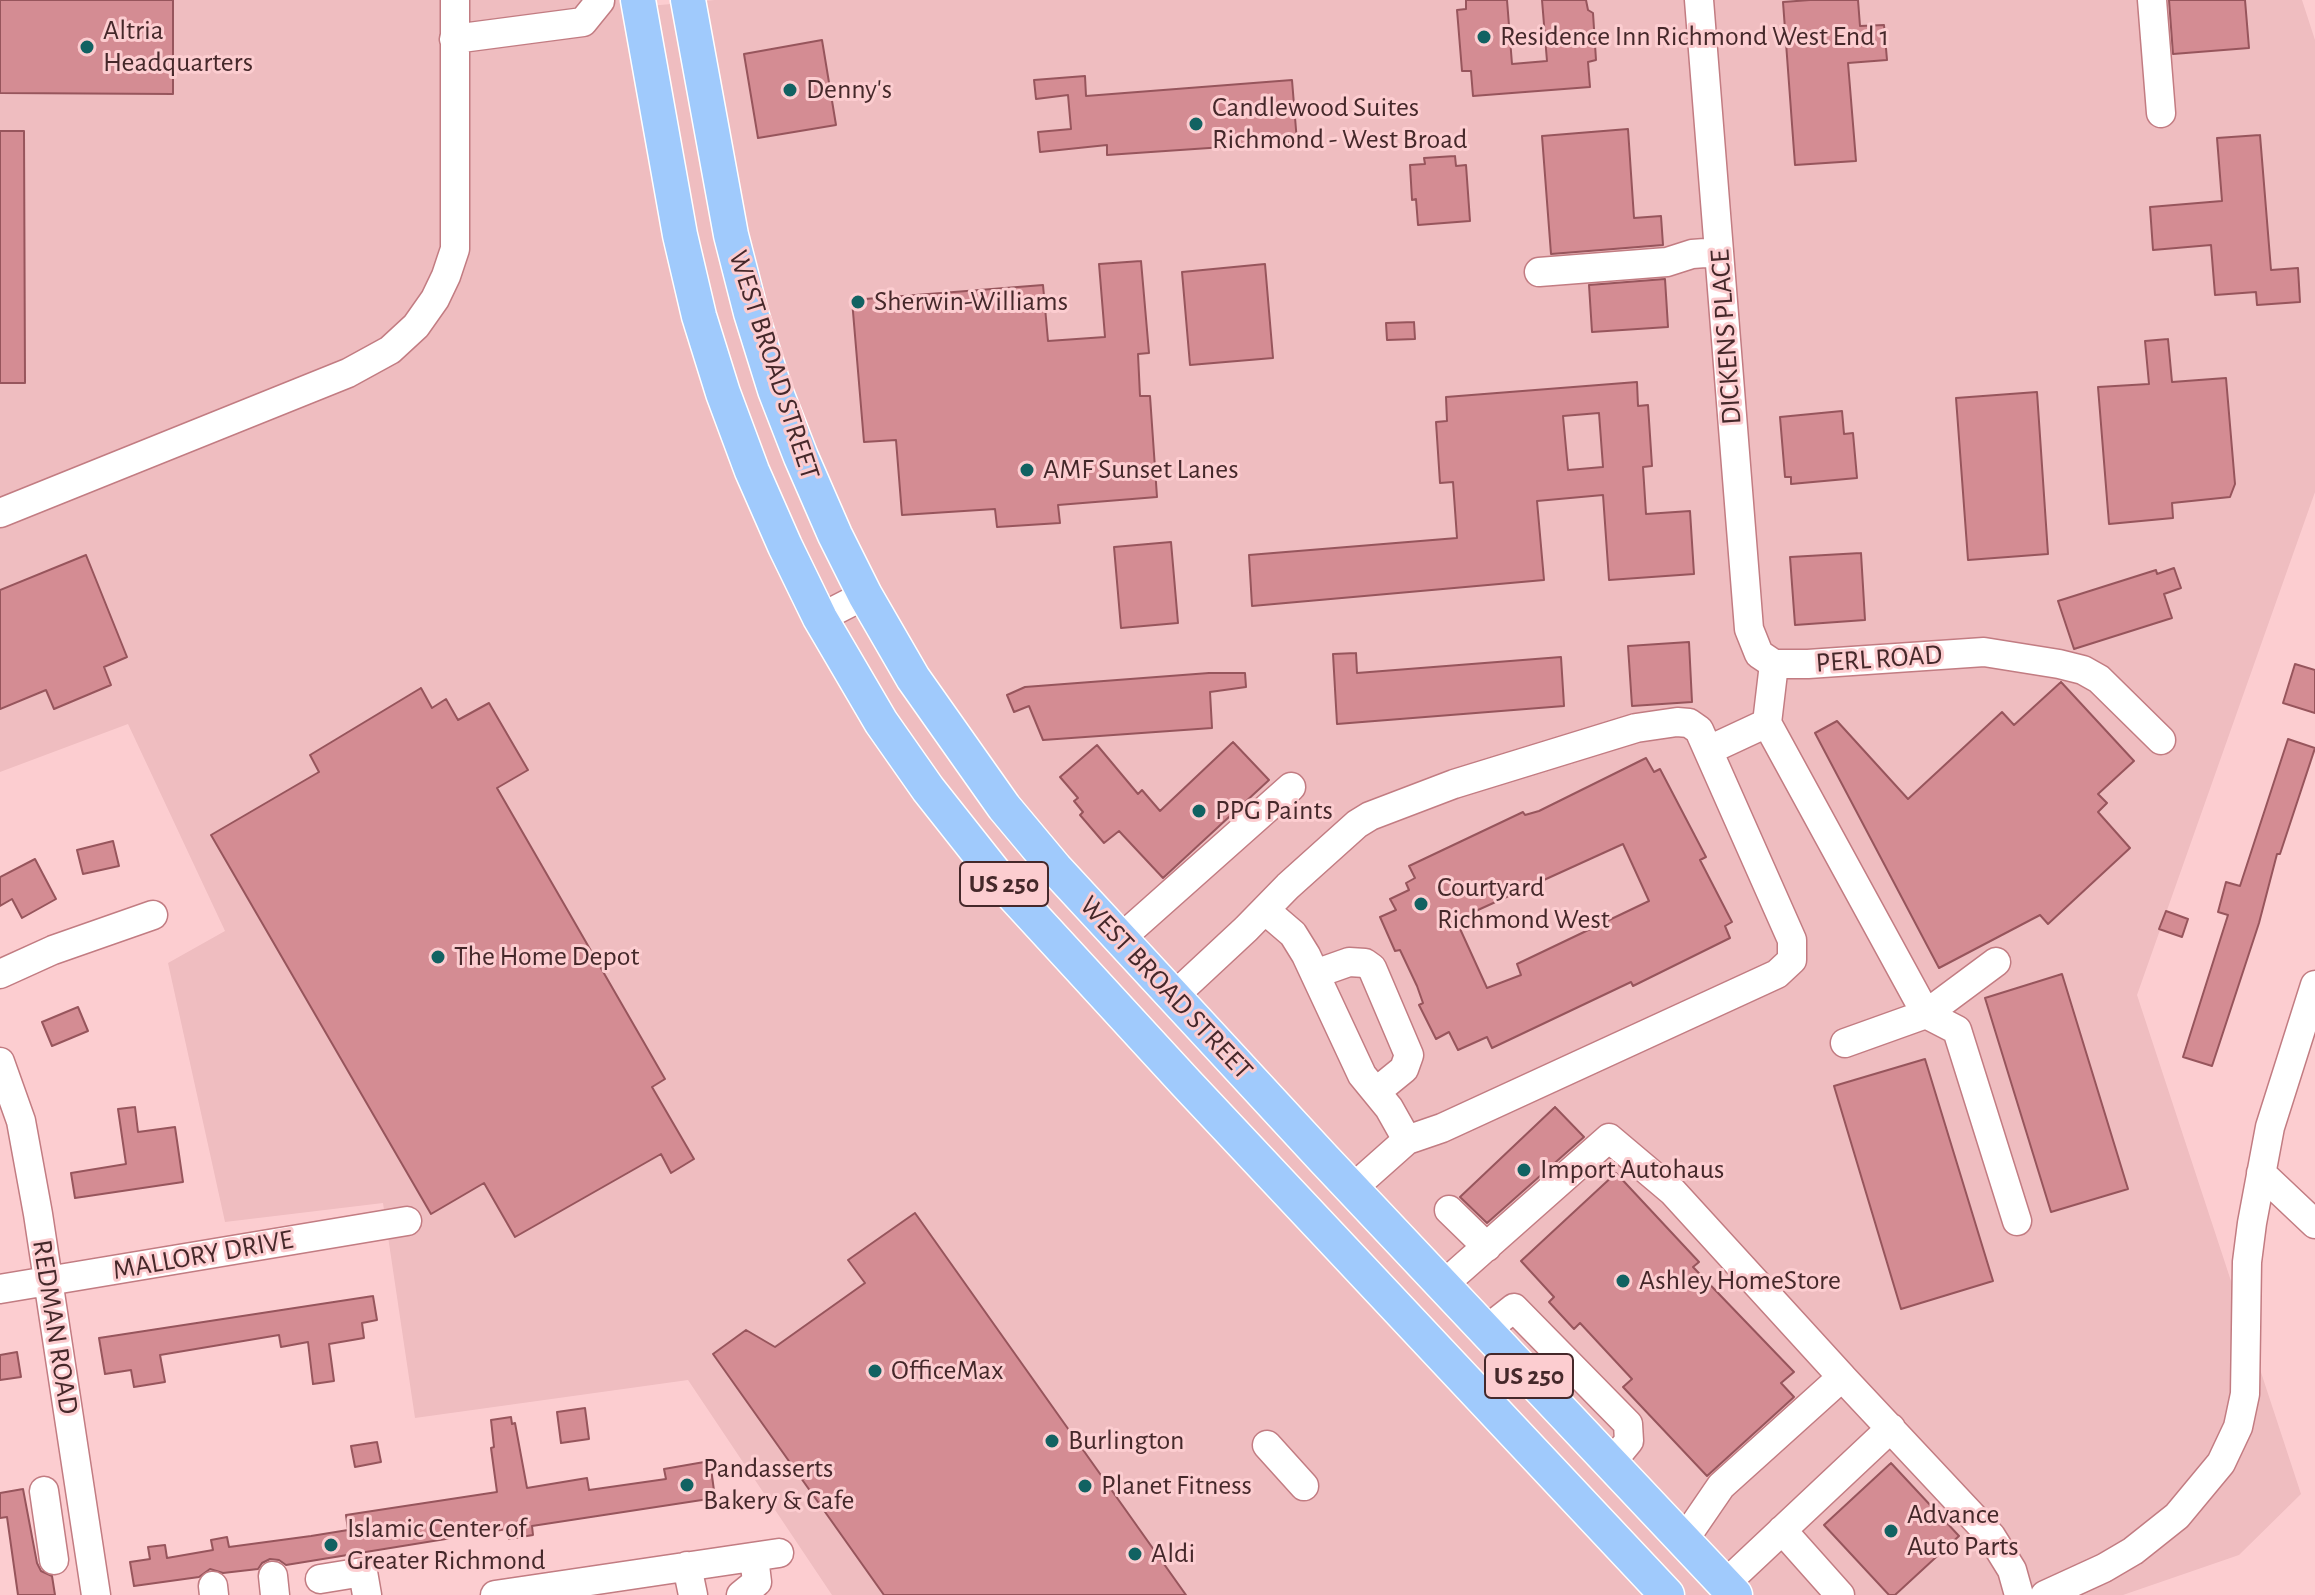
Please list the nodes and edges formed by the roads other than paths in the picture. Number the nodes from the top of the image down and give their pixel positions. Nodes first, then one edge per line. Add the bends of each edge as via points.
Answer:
1 (457, 0) edge
2 (601, 0) edge
3 (638, 0) edge
4 (688, 0) edge
5 (1699, 0) edge
6 (2152, 0) edge
7 (454, 39) junction
8 (2161, 113) dead end
9 (1719, 252) junction
10 (1539, 272) dead end
11 (0, 513) edge
12 (865, 595) junction
13 (820, 618) junction
14 (1774, 664) junction
15 (1767, 723) junction
16 (2161, 740) dead end
17 (1709, 750) junction
18 (1291, 787) dead end
19 (1265, 910) junction
20 (153, 915) dead end
21 (1120, 939) junction
22 (1996, 962) dead end
23 (0, 974) edge
24 (1315, 974) junction
25 (2315, 985) edge
26 (1174, 996) junction
27 (1926, 1014) junction
28 (1138, 1031) junction
29 (1845, 1043) dead end
30 (0, 1062) edge
31 (1377, 1091) junction
32 (1407, 1140) junction
33 (2261, 1173) junction
34 (1353, 1188) junction
35 (1449, 1210) dead end
36 (407, 1221) dead end
37 (2017, 1221) dead end
38 (2315, 1224) edge
39 (1487, 1247) junction
40 (47, 1281) junction
41 (1443, 1285) junction
42 (0, 1289) edge
43 (1842, 1377) junction
44 (1891, 1428) junction
45 (1267, 1445) dead end
46 (1304, 1486) dead end
47 (44, 1491) dead end
48 (85, 1520) junction
49 (49, 1527) junction
50 (1782, 1530) junction
51 (1684, 1540) junction
52 (54, 1560) dead end
53 (687, 1566) junction
54 (320, 1579) dead end
55 (1730, 1590) edge
56 (511, 1594) edge
57 (96, 1595) edge
58 (367, 1595) edge
59 (693, 1595) edge
60 (741, 1595) edge
61 (1667, 1595) edge
62 (1840, 1595) edge
63 (2019, 1595) edge
64 (2045, 1595) edge

1 - 7 street
2 - 7 street via 583,22
3 - 13 main road, WEST BROAD STREET / US 250 via 699,316 757,482
4 - 12 main road, WEST BROAD STREET / US 250 via 729,221 755,325 801,457
5 - 9 street, DICKENS PLACE
6 - 8 street
7 - 11 street via 455,249 440,288 416,326 390,350 348,373
9 - 10 street via 1667,262
9 - 14 street, DICKENS PLACE via 1749,629 1759,654
12 - 13 street
12 - 21 main road, WEST BROAD STREET / US 250 via 955,741 1004,807
13 - 28 main road, WEST BROAD STREET / US 250 via 928,789 1004,885
14 - 15 street
14 - 16 street, PERL ROAD via 1984,652 2083,670
15 - 17 street
15 - 27 street
17 - 19 street via 1689,723 1663,724 1454,784 1357,824
17 - 32 street via 1792,940 1792,960 1777,974
18 - 21 street
19 - 24 street via 1293,934
19 - 26 street
20 - 23 street
21 - 26 main road, WEST BROAD STREET / US 250
22 - 27 street
24 - 31 street via 1362,1075
24 - 31 street via 1349,962 1372,968 1409,1055 1404,1069
25 - 33 street via 2270,1127
26 - 28 main road
26 - 34 main road, WEST BROAD STREET / US 250
27 - 29 street
27 - 37 street via 1957,1030
28 - 61 main road, WEST BROAD STREET / US 250
30 - 40 street, REDMAN ROAD via 21,1121
31 - 32 street
32 - 34 street
33 - 38 street
33 - 64 street via 2247,1262 2245,1394 2238,1427 2221,1463 2154,1536 2104,1568
34 - 41 main road, WEST BROAD STREET / US 250
35 - 39 street
36 - 40 street, MALLORY DRIVE
39 - 41 street
39 - 43 street via 1609,1138 1673,1192
40 - 42 street, MALLORY DRIVE
40 - 48 street, REDMAN ROAD
41 - 51 main road, WEST BROAD STREET / US 250
43 - 44 street
43 - 51 street via 1721,1486
44 - 50 street
44 - 63 street via 1991,1536 2012,1570
45 - 46 street
47 - 49 street
48 - 49 street
48 - 57 street, REDMAN ROAD
49 - 52 street
50 - 55 street
50 - 62 street
51 - 55 main road, WEST BROAD STREET / US 250
53 - 56 street
53 - 59 street
53 - 60 street via 766,1555 757,1582
54 - 58 street via 363,1572

